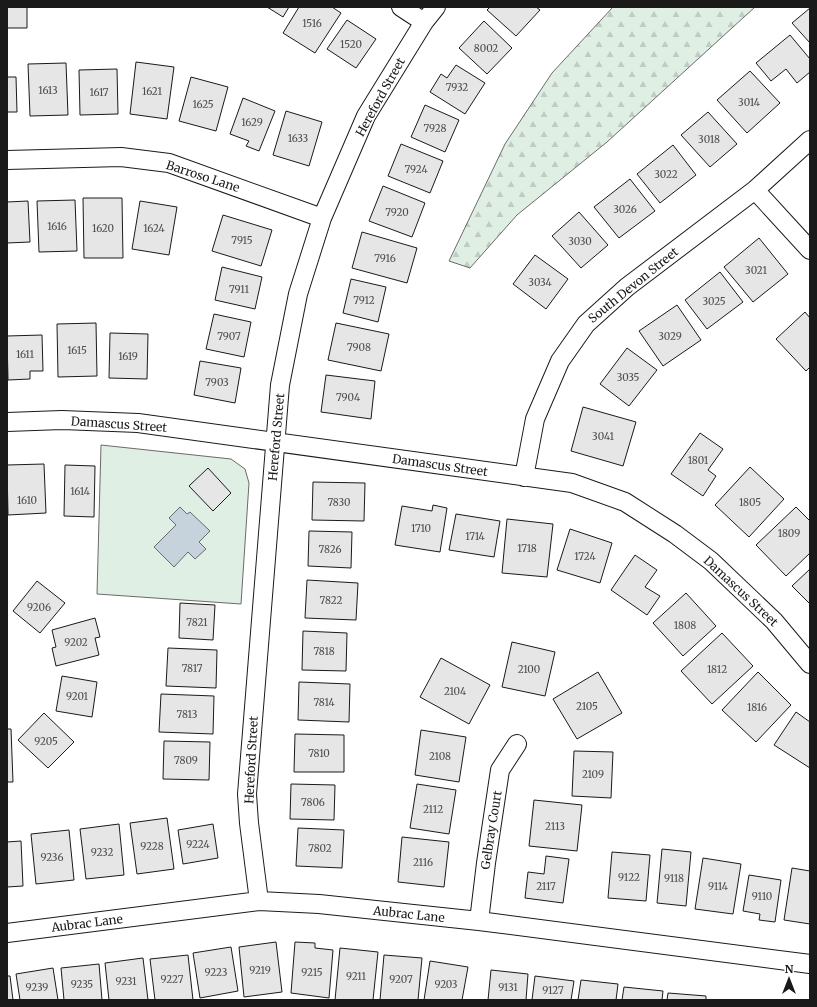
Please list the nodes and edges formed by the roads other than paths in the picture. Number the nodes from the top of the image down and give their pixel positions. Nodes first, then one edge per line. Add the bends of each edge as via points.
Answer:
1 (401, 7) edge
2 (436, 7) edge
3 (424, 22) junction
4 (810, 140) edge
5 (7, 160) edge
6 (755, 190) junction
7 (322, 218) junction
8 (810, 250) edge
9 (7, 422) edge
10 (276, 441) junction
11 (524, 477) junction
12 (810, 664) edge
13 (517, 744) dead end
14 (259, 901) junction
15 (479, 921) junction
16 (7, 933) edge
17 (810, 964) edge

1 - 3 street
2 - 3 street, Hereford Street
3 - 7 street, Hereford Street via 366,116
4 - 6 street, South Devon Street
5 - 7 street, Barroso Lane via 122,157 169,163
6 - 8 street
6 - 11 street, South Devon Street via 627,287 586,324 560,361 535,419
7 - 10 street, Hereford Street via 298,294 280,385
9 - 10 street, Damascus Street via 62,420 138,423
10 - 11 street, Damascus Street
10 - 14 street, Hereford Street via 247,794
11 - 12 street, Damascus Street via 572,484 625,502 675,534 711,561 774,621
13 - 15 street, Gelbray Court via 500,770
14 - 15 street, Aubrac Lane via 320,904
14 - 16 street, Aubrac Lane
15 - 17 street, Aubrac Lane

